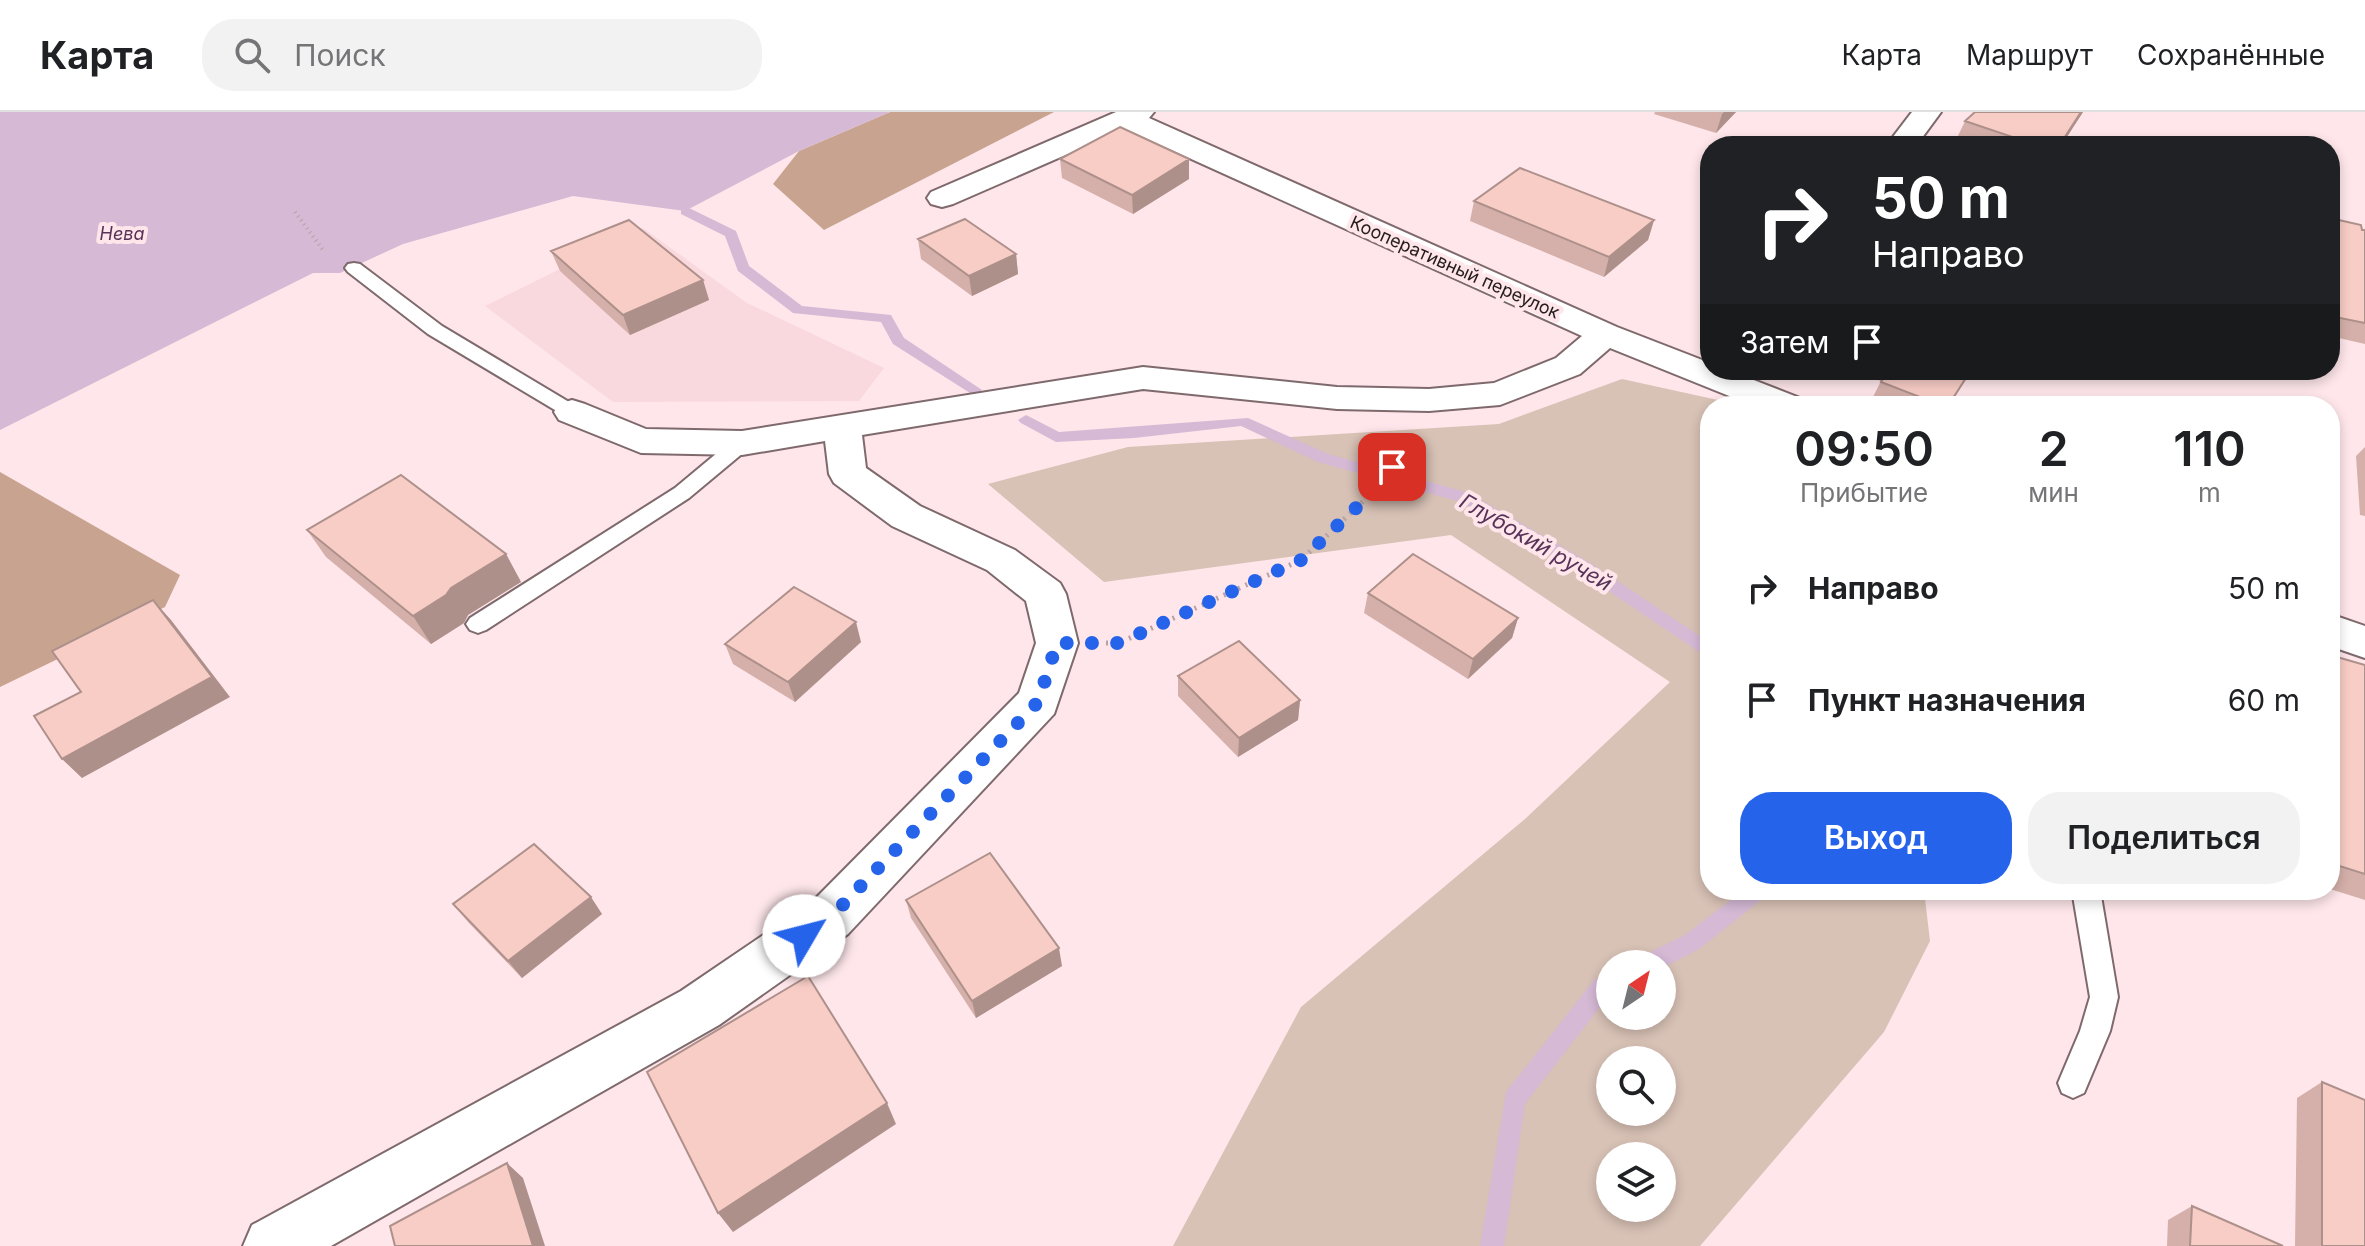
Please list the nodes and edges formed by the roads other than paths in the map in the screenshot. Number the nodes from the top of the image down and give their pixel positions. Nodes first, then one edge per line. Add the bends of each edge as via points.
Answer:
1 (1927, 112) edge
2 (1134, 116) edge
3 (1909, 136) edge
4 (942, 198) dead end
5 (354, 268) dead end
6 (1605, 334) junction
7 (1700, 364) edge
8 (1745, 380) edge
9 (1771, 396) edge
10 (572, 412) joint
11 (842, 428) junction
12 (742, 443) junction
13 (478, 624) dead end
14 (2340, 633) edge
15 (2365, 642) edge
16 (2088, 900) edge
17 (2073, 1083) dead end
18 (273, 1246) edge

1 - 3 street
2 - 4 street
2 - 6 street, Кооперативный переулок
5 - 10 lane via 435,330
6 - 7 street, Кооперативный переулок
6 - 11 street via 1568,366 1500,394 1429,400 1337,398 1143,378
8 - 9 street, Кооперативный переулок
10 - 12 street via 641,441
11 - 12 street
11 - 18 street via 848,474 906,516 1001,560 1045,594 1057,643 1038,702 830,918 700,1008
12 - 13 lane via 682,493
14 - 15 street
16 - 17 lane via 2104,997

